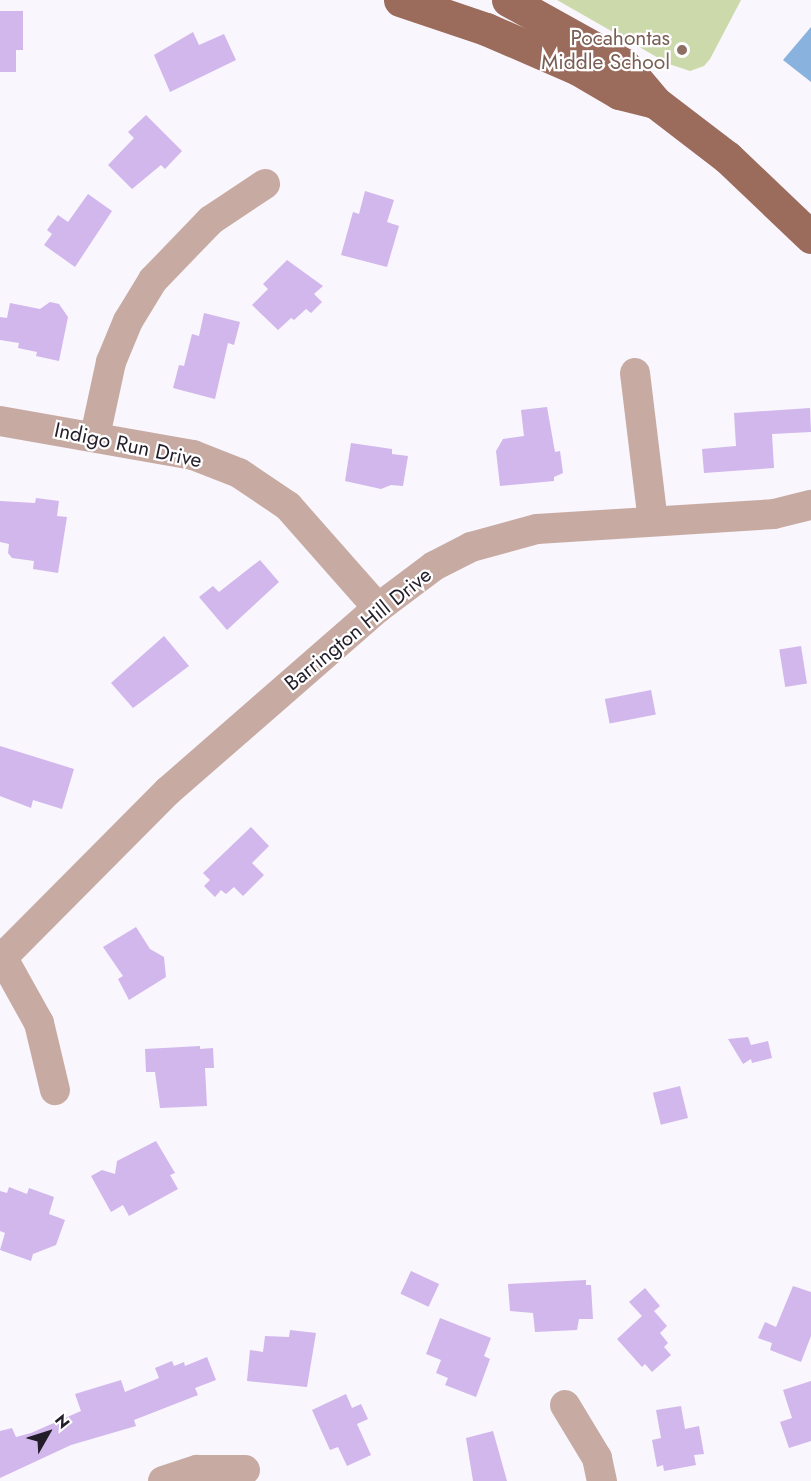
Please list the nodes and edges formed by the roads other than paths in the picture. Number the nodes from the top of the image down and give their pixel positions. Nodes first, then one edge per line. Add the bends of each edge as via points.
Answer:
1 (400, 0) edge
2 (508, 0) edge
3 (655, 102) junction
4 (265, 183) dead end
5 (811, 237) edge
6 (635, 373) dead end
7 (0, 421) edge
8 (95, 436) junction
9 (811, 505) edge
10 (653, 521) junction
11 (378, 608) junction
12 (2, 955) edge
13 (55, 1090) dead end
14 (565, 1405) dead end
15 (245, 1470) dead end
16 (163, 1481) edge
17 (602, 1481) edge

1 - 3 main road via 486,29 578,69 620,93
2 - 3 main road via 623,64
3 - 5 main road via 727,156
4 - 8 street via 197,233 153,280 128,321 111,362
6 - 10 street
7 - 8 street, Indigo Run Drive
8 - 11 street, Indigo Run Drive via 193,455 239,473 288,506
9 - 10 street, Barrington Hill Drive via 774,514
10 - 11 street, Barrington Hill Drive via 537,529 471,548 434,566
11 - 12 street, Barrington Hill Drive via 168,791
12 - 13 street via 39,1023
14 - 17 street via 597,1458
15 - 16 street via 197,1470

